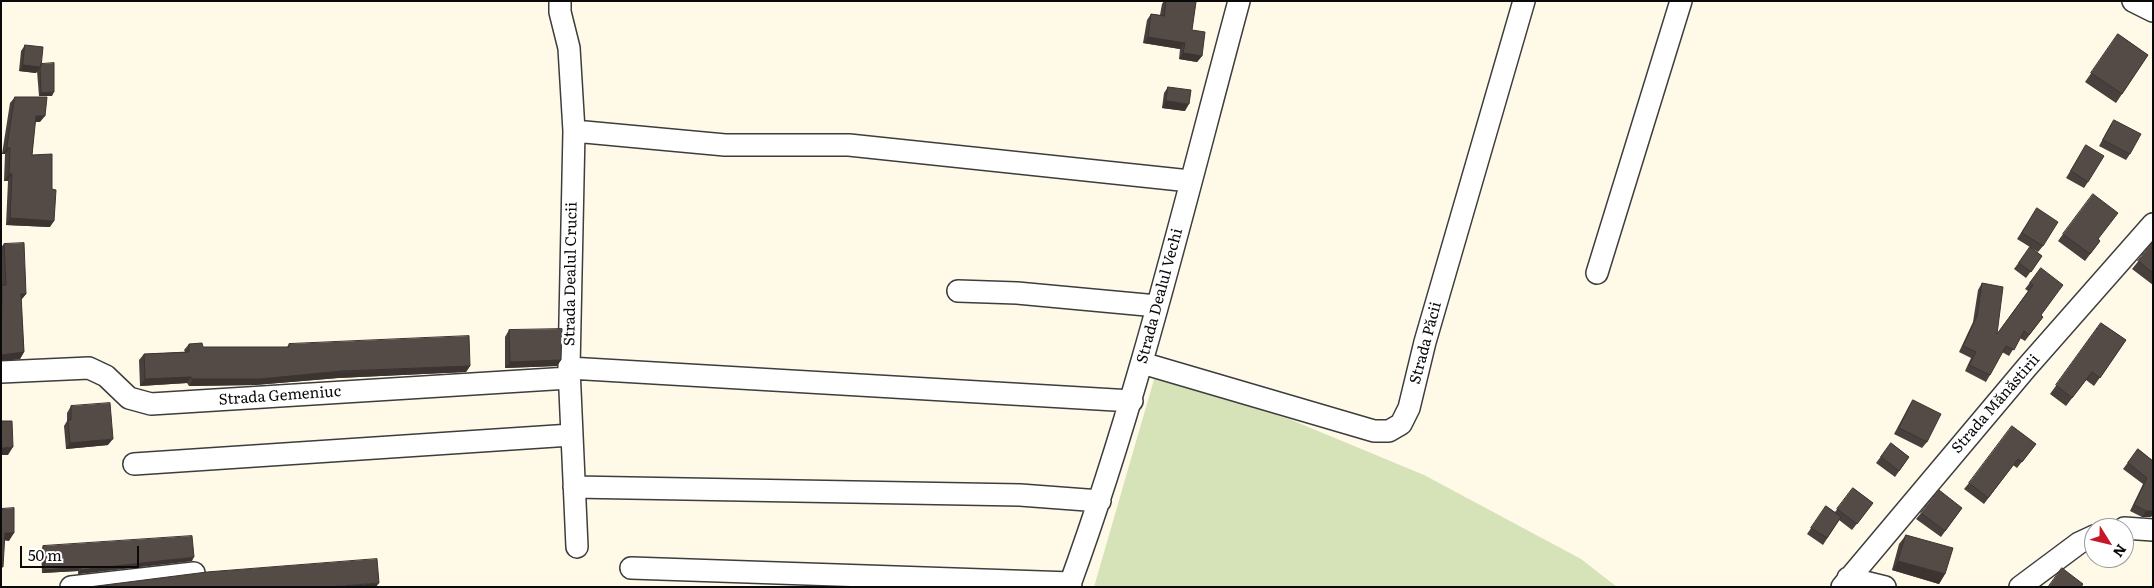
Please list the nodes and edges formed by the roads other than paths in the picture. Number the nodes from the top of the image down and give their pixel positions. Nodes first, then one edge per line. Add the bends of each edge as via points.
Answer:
1 (560, 1) edge
2 (1240, 1) edge
3 (1524, 1) edge
4 (1681, 1) edge
5 (2133, 1) edge
6 (2153, 11) edge
7 (574, 131) junction
8 (1190, 181) junction
9 (2152, 219) edge
10 (1598, 273) dead end
11 (958, 291) dead end
12 (1157, 306) junction
13 (1142, 363) junction
14 (1, 372) edge
15 (569, 373) junction
16 (1132, 401) junction
17 (571, 435) junction
18 (134, 464) dead end
19 (574, 487) junction
20 (1100, 501) junction
21 (2134, 529) edge
22 (2153, 530) edge
23 (2084, 541) edge
24 (577, 547) dead end
25 (631, 568) dead end
26 (194, 573) edge
27 (1845, 582) edge
28 (1070, 585) edge
29 (72, 587) edge
30 (1885, 587) edge
31 (2020, 587) edge

1 - 7 street, Strada Dealul Crucii via 568,48
2 - 8 street, Strada Dealul Vechi
3 - 13 street, Strada Păcii via 1425,342 1409,408 1401,424 1389,431 1374,431
4 - 10 street
5 - 6 street
7 - 8 street via 725,145 848,145
7 - 15 street, Strada Dealul Crucii
8 - 12 street, Strada Dealul Vechi
9 - 27 street, Strada Mănăstirii
11 - 12 street
12 - 13 street, Strada Dealul Vechi
13 - 16 street, Strada Dealul Vechi
14 - 15 street, Strada Gemeniuc via 89,368 106,376 129,398 150,404
15 - 16 street, Strada Gemeniuc
15 - 17 street, Strada Dealul Crucii
16 - 20 street, Strada Dealul Vechi
17 - 18 street
17 - 19 street, Strada Dealul Crucii
19 - 20 street via 1020,495
19 - 24 street, Strada Dealul Crucii
20 - 28 street, Strada Dealul Vechi
21 - 22 street
23 - 31 street
25 - 28 street
26 - 29 street
27 - 30 street

